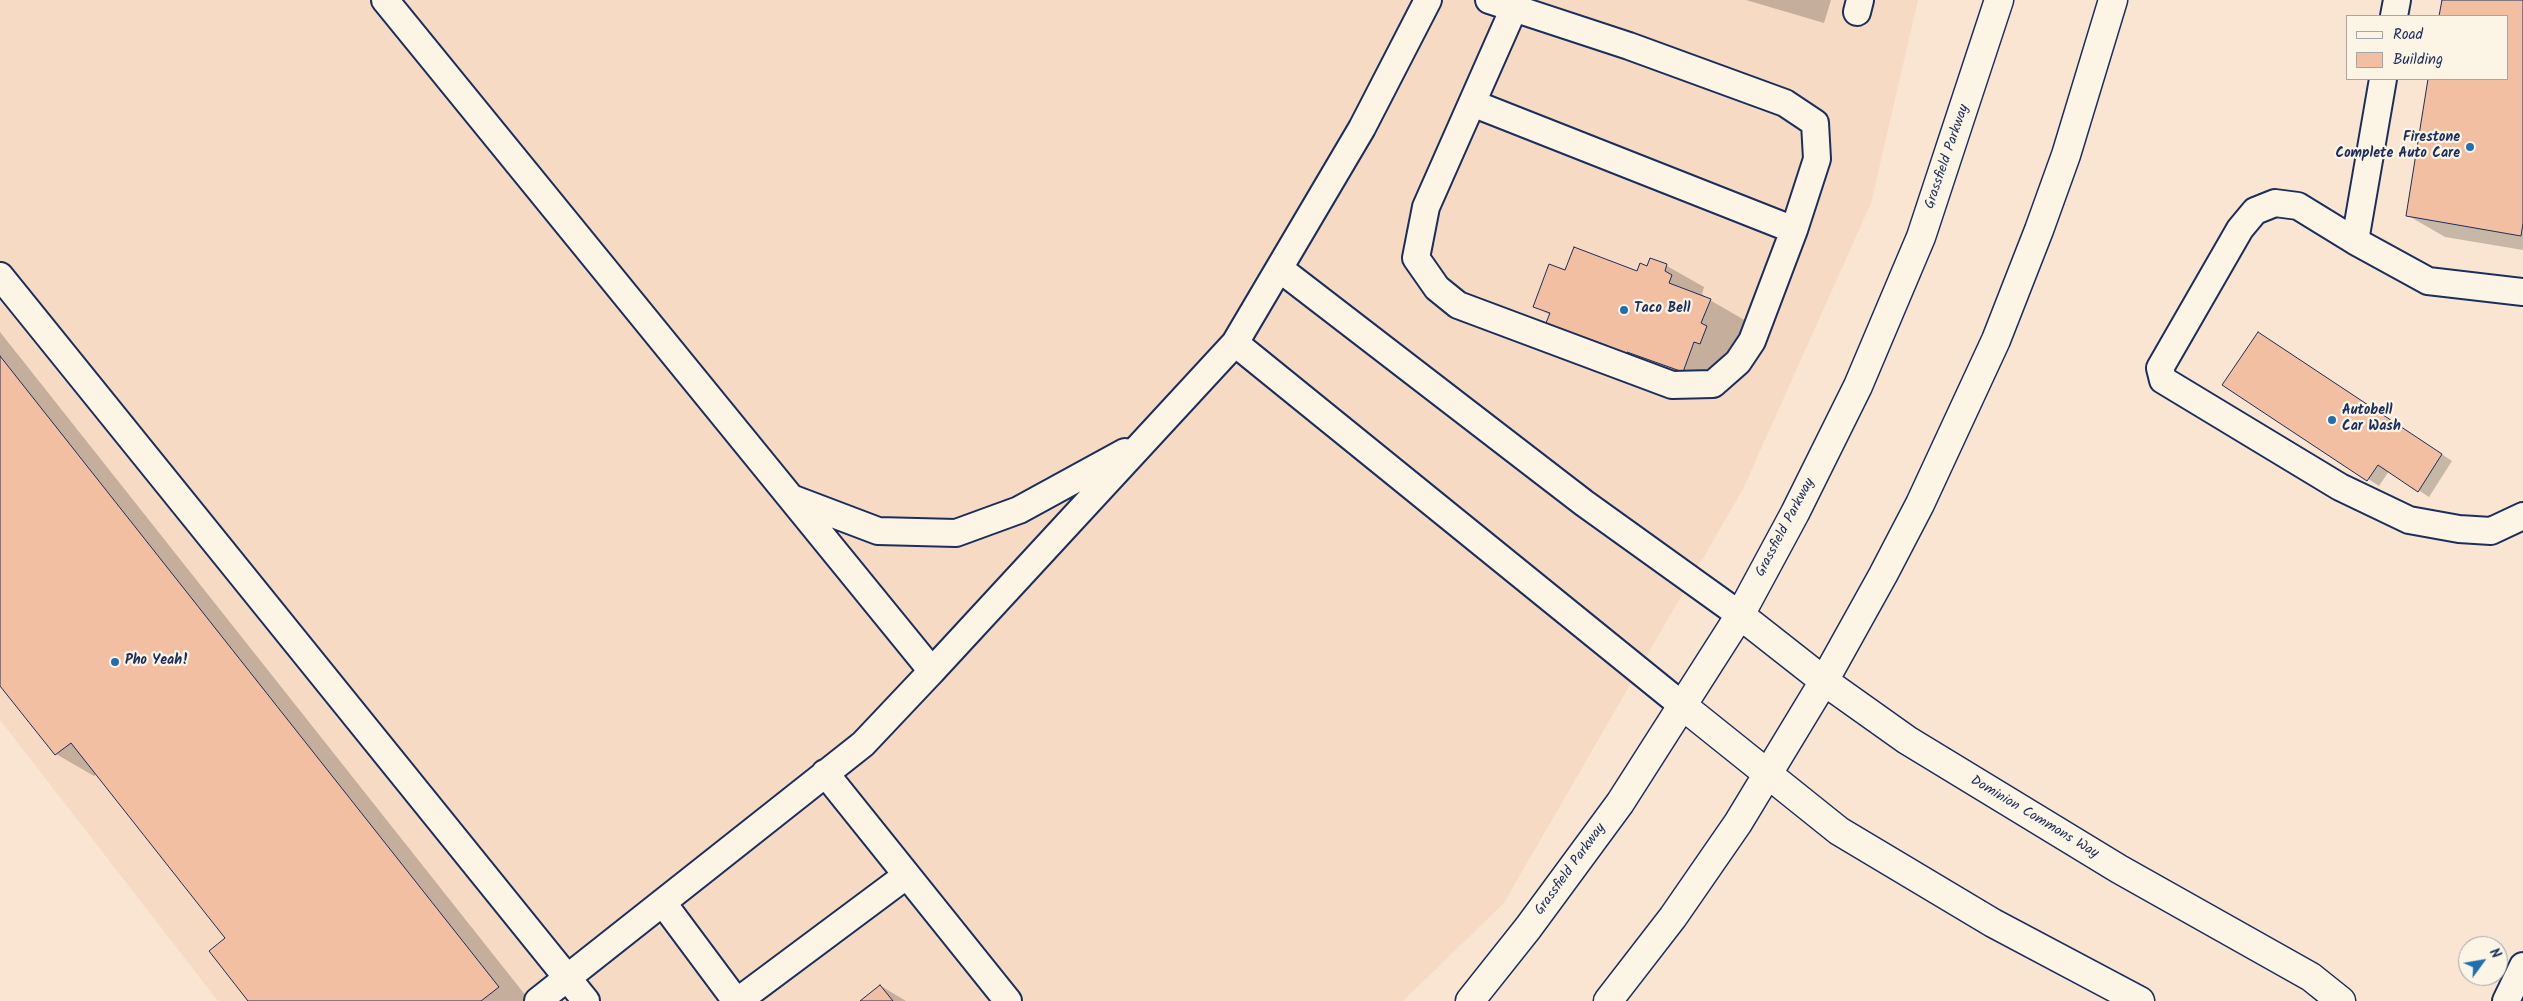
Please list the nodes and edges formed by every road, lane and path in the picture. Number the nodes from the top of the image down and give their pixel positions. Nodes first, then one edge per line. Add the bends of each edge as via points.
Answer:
1 (385, 0) edge
2 (1428, 0) edge
3 (1489, 0) edge
4 (1999, 0) edge
5 (2113, 0) edge
6 (2397, 0) edge
7 (1514, 8) junction
8 (2394, 15) edge
9 (2383, 80) edge
10 (1472, 104) junction
11 (1794, 230) junction
12 (2355, 241) junction
13 (1280, 270) junction
14 (0, 276) edge
15 (2523, 292) edge
16 (1235, 343) junction
17 (1145, 441) junction
18 (790, 497) junction
19 (2523, 516) edge
20 (1740, 615) junction
21 (932, 672) junction
22 (1824, 681) junction
23 (1683, 706) junction
24 (825, 774) junction
25 (1768, 774) junction
26 (907, 875) junction
27 (663, 903) junction
28 (2523, 966) edge
29 (568, 978) junction
30 (538, 1001) edge
31 (586, 1001) edge
32 (737, 1001) edge
33 (1008, 1001) edge
34 (1470, 1001) edge
35 (1608, 1001) edge
36 (2140, 1001) edge
37 (2341, 1001) edge
38 (2506, 1001) edge

1 - 18 lane
2 - 13 lane via 1362,128
3 - 7 lane
4 - 20 street, Grassfield Parkway via 1943,176 1914,254 1858,386
5 - 22 street via 2066,156 1996,340 1920,504
6 - 8 lane
7 - 10 lane
7 - 11 lane via 1785,103 1815,123 1817,159
9 - 12 lane
10 - 11 lane
10 - 11 lane via 1426,207 1416,258 1437,288 1458,305 1672,385 1713,384 1738,362 1752,341
12 - 15 lane via 2428,281
12 - 19 lane via 2298,206 2275,203 2256,211 2240,229 2160,368 2163,380 2340,487 2410,520 2491,531
13 - 16 lane
13 - 20 lane via 1584,503
14 - 29 lane
16 - 17 lane
16 - 23 lane
17 - 18 lane via 1018,510 956,533 878,531
17 - 21 lane
18 - 21 lane
20 - 22 street, Dominion Commons Way
20 - 23 street, Grassfield Parkway
21 - 24 lane via 863,744
22 - 25 street
22 - 37 street, Dominion Commons Way via 1907,740 2119,869 2311,977
23 - 25 street
23 - 34 street, Grassfield Parkway via 1582,856
24 - 26 lane
24 - 27 lane
25 - 35 street via 1722,847
25 - 36 street via 1839,831 1911,875 1993,923
26 - 32 lane
26 - 33 lane
27 - 29 lane
27 - 32 lane
28 - 38 lane
29 - 30 lane
29 - 31 lane

